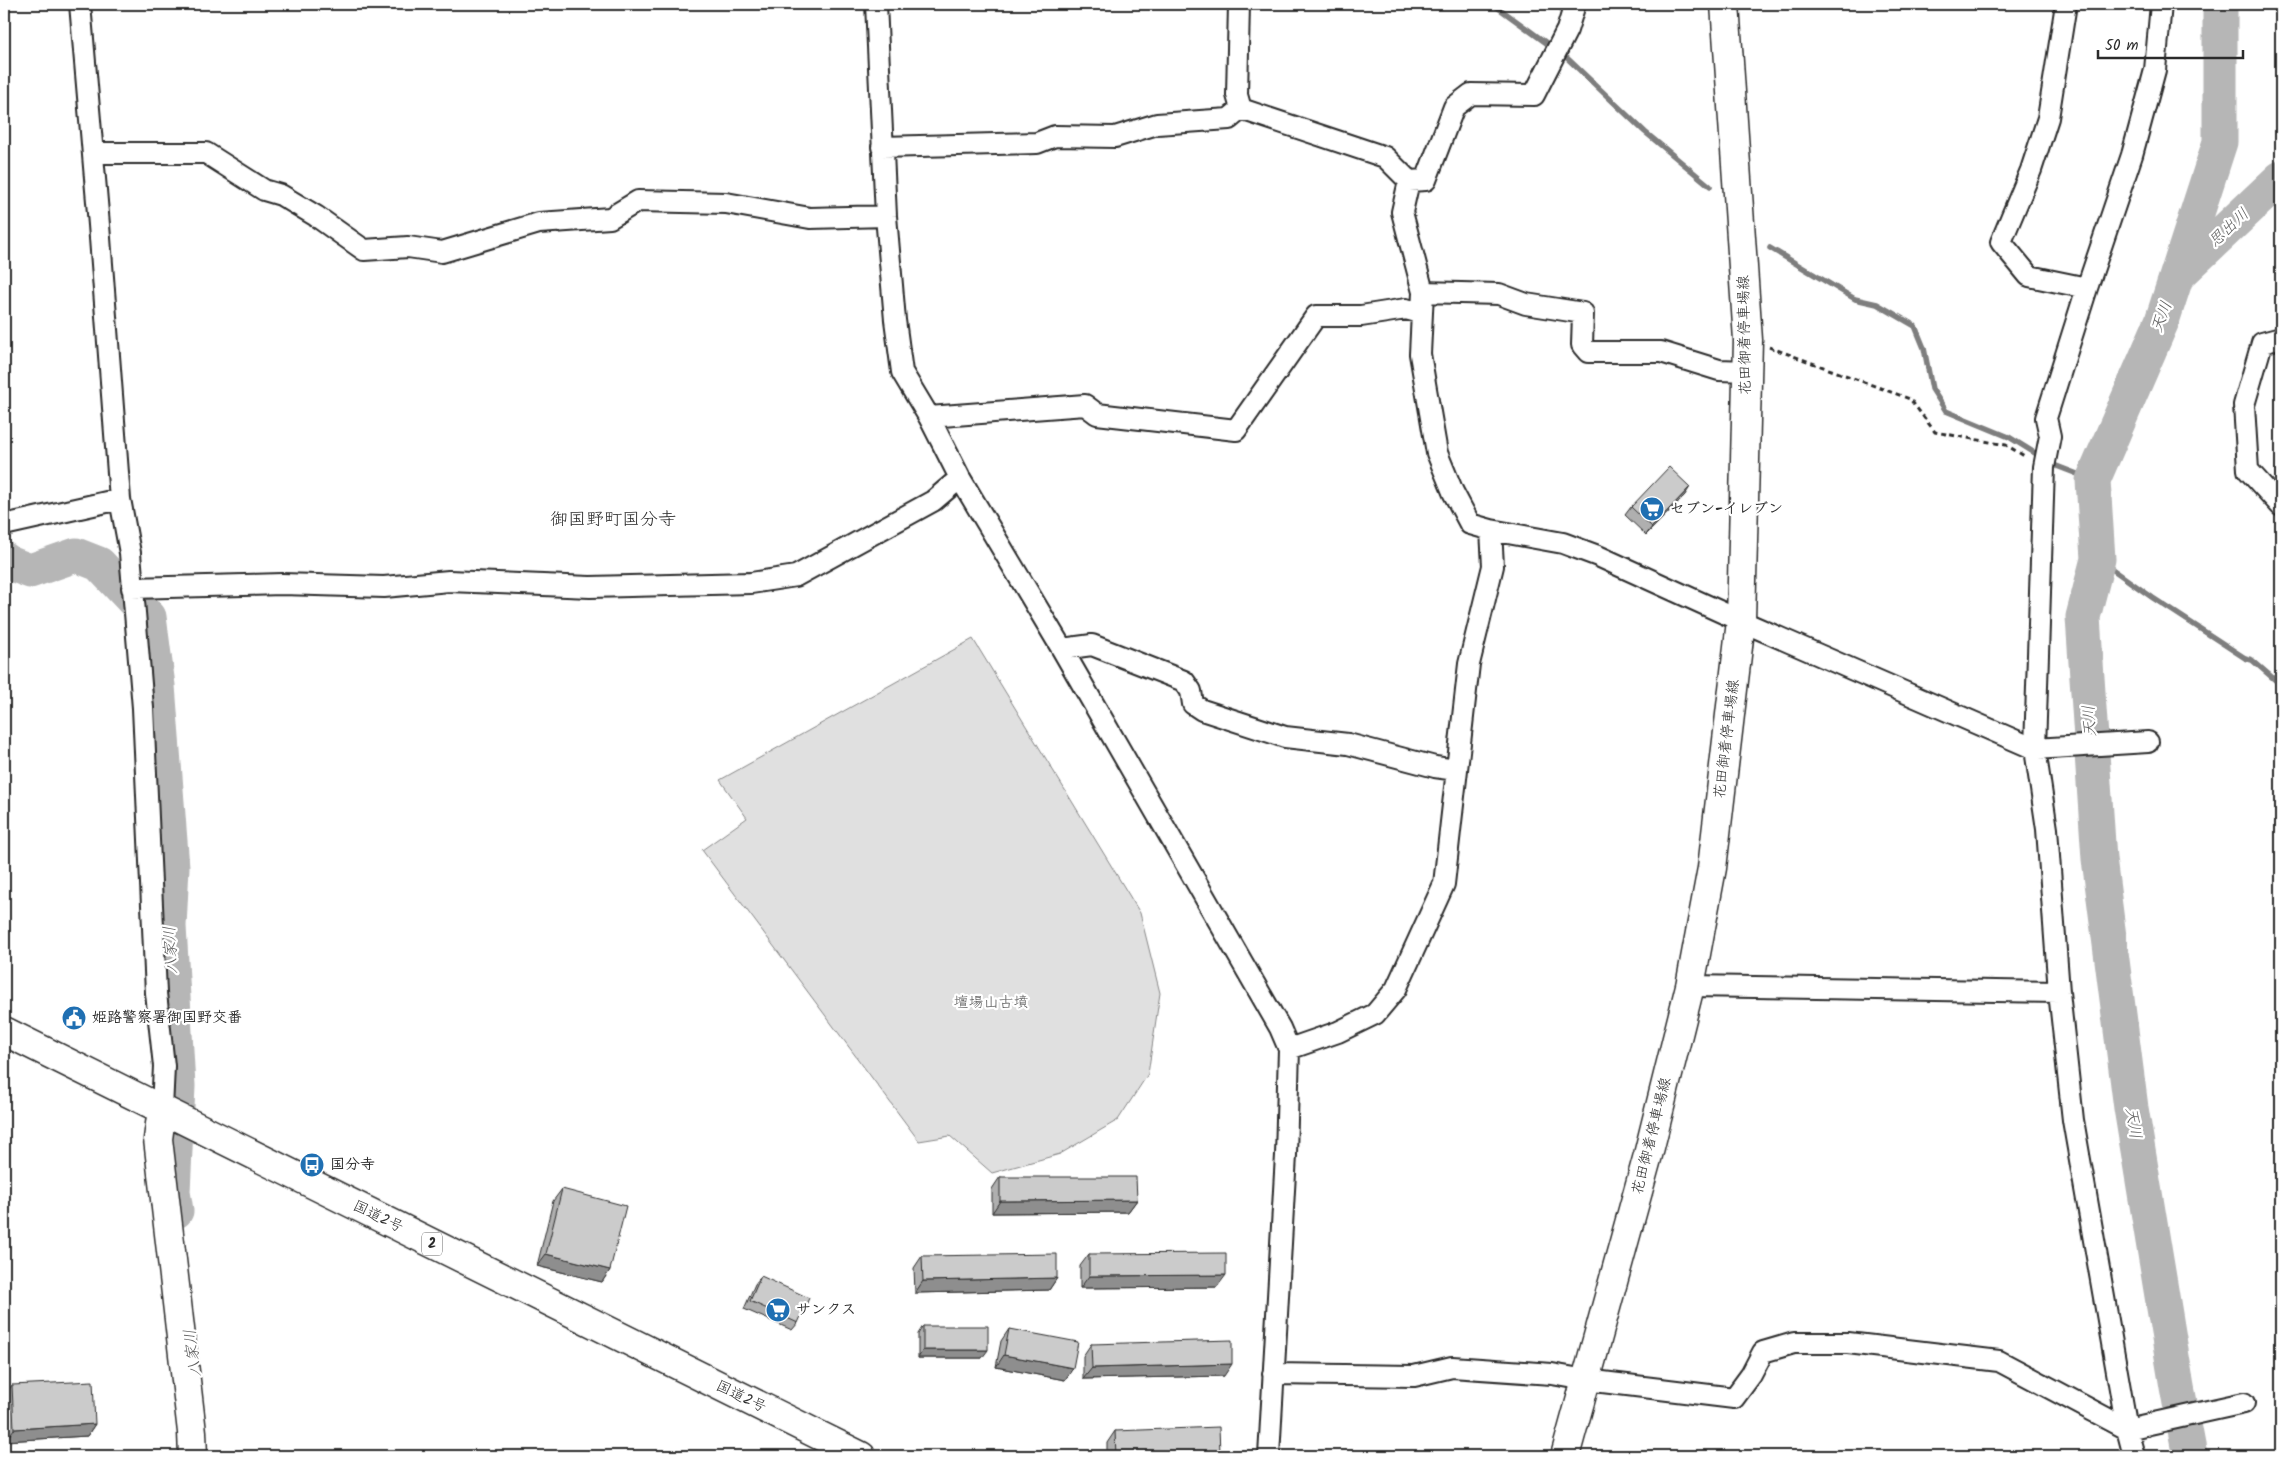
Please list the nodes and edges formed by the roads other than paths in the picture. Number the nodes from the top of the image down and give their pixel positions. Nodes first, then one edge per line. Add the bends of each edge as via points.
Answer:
1 (80, 4) edge
2 (876, 4) edge
3 (1239, 4) edge
4 (1575, 4) edge
5 (1725, 4) edge
6 (2066, 4) edge
7 (2161, 4) edge
8 (1241, 109) junction
9 (882, 147) junction
10 (93, 153) junction
11 (1409, 181) junction
12 (886, 216) junction
13 (2086, 288) junction
14 (1423, 292) junction
15 (1422, 313) junction
16 (2281, 338) edge
17 (1747, 371) junction
18 (929, 418) junction
19 (960, 478) junction
20 (120, 499) junction
21 (2281, 506) edge
22 (4, 525) edge
23 (1491, 530) junction
24 (132, 588) junction
25 (1741, 621) junction
26 (1062, 649) junction
27 (2148, 742) dead end
28 (2034, 749) junction
29 (1456, 770) junction
30 (1690, 986) junction
31 (2059, 992) junction
32 (4, 1031) edge
33 (1289, 1049) junction
34 (162, 1109) junction
35 (1273, 1374) junction
36 (1586, 1380) junction
37 (2244, 1403) dead end
38 (2134, 1428) junction
39 (833, 1450) edge
40 (193, 1456) edge
41 (861, 1456) edge
42 (1269, 1456) edge
43 (1565, 1456) edge
44 (2134, 1456) edge

1 - 10 street
2 - 9 street
3 - 8 street via 1237,95
4 - 11 street via 1568,30 1534,95 1471,94 1454,107 1426,180
5 - 17 main road, 花田御着停車場線 via 1748,340
6 - 13 street via 2048,118 2001,242 2029,276
7 - 13 street via 2155,70 2132,155
8 - 9 street via 1228,120 1157,124 1115,137 1055,136 1037,143
8 - 11 street via 1385,157
9 - 12 street
10 - 12 street via 206,153 264,190 281,195 309,212 364,250 408,247 442,252 539,223 610,218 638,201 726,203 810,218
10 - 20 street
11 - 14 street via 1402,212
12 - 18 street via 902,372
13 - 28 street via 2046,418 2050,436 2044,467
14 - 15 street
14 - 17 street via 1499,294 1526,304 1583,313 1582,345 1588,352 1661,352 1719,370
15 - 18 street via 1406,309 1361,316 1316,316 1236,430 1097,414 1085,405
15 - 23 street via 1420,354 1437,453 1470,524
16 - 21 street via 2262,342 2244,405 2248,470
17 - 25 main road, 花田御着停車場線
18 - 19 street
19 - 24 street via 933,500 796,576 751,583 590,587 448,581 384,587 282,584
19 - 26 street
20 - 22 street
20 - 24 street via 130,553
23 - 25 street via 1563,543
23 - 29 street via 1493,566 1469,664
24 - 34 street via 143,708 156,993 164,1066
25 - 28 street
25 - 30 main road, 花田御着停車場線 via 1712,868
26 - 29 street via 1092,645 1184,681 1191,691 1193,704 1202,710 1284,737 1348,744
26 - 33 street via 1270,1010
27 - 28 street
28 - 31 street via 2047,829
29 - 33 street via 1444,884 1396,989 1375,1014 1338,1032
30 - 31 street
30 - 36 main road, 花田御着停車場線 via 1648,1155
31 - 38 street via 2073,1120
32 - 34 main road, 国道2号 / 2
33 - 35 street
34 - 39 main road, 国道2号 / 2
34 - 40 main road via 158,1139
35 - 36 street via 1414,1376 1452,1366
35 - 42 street
36 - 38 street via 1734,1398 1763,1352 1794,1343 1848,1343 1999,1361
36 - 43 main road, 花田御着停車場線
37 - 38 street
38 - 44 street
39 - 41 main road, 国道2号 / 2

